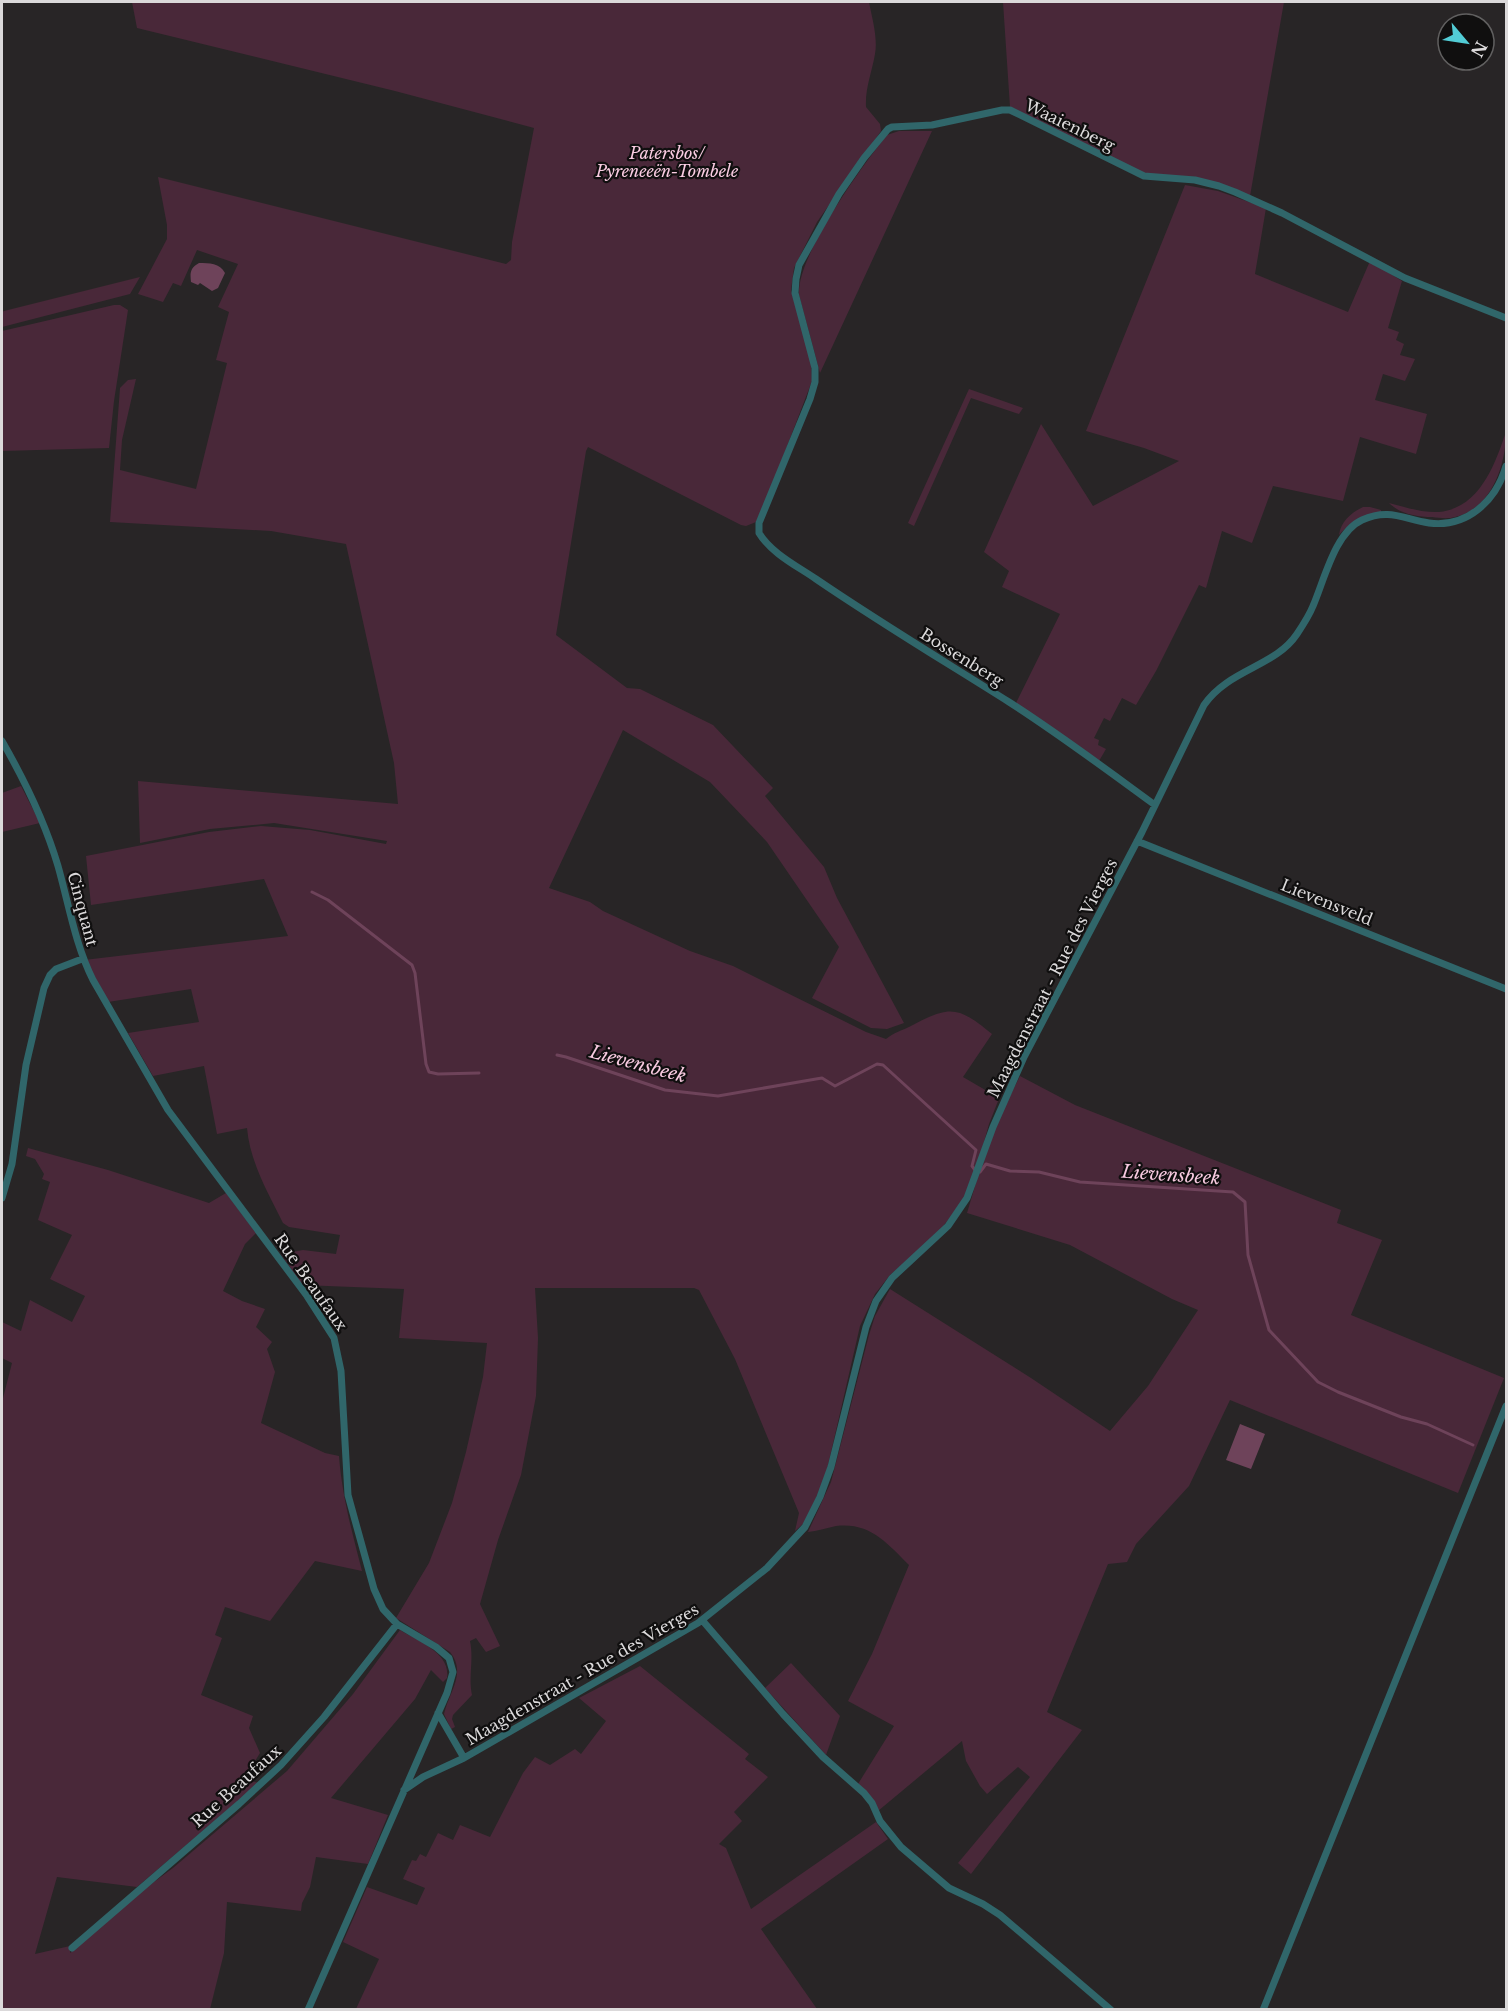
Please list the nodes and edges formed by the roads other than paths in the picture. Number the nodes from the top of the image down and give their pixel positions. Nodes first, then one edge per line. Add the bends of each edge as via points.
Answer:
1 (1506, 318) edge
2 (1506, 466) edge
3 (758, 529) joint
4 (2, 741) edge
5 (1155, 805) junction
6 (1137, 841) junction
7 (82, 959) junction
8 (1506, 989) edge
9 (119, 1025) joint
10 (2, 1198) edge
11 (1506, 1407) edge
12 (702, 1620) junction
13 (400, 1626) junction
14 (438, 1713) junction
15 (464, 1758) junction
16 (404, 1790) junction
17 (72, 1948) dead end
18 (308, 2010) edge
19 (1111, 2010) edge
20 (1263, 2010) edge

1 - 3 street, Waaienberg via 1405,278 1235,192 1195,180 1144,176 1010,110 932,125 892,126 850,177 799,265 795,293 813,355 815,382
2 - 5 street, Maagdenstraat - Rue des Vierges via 1492,497 1465,518 1431,523 1393,514 1357,523 1336,548 1311,609 1292,642 1234,676 1206,702
3 - 5 street, Bossenberg via 766,542 792,562 1012,704
4 - 7 street, Cinquant via 34,801 58,866
5 - 6 street, Maagdenstraat - Rue des Vierges
6 - 8 street, Lievensveld
6 - 12 street, Maagdenstraat - Rue des Vierges via 1023,1057 962,1208 939,1236 892,1278 876,1301 831,1467 810,1518 767,1568
7 - 9 street, Cinquant
7 - 10 street via 57,969 44,988 26,1065 12,1164
9 - 13 street, Rue Beaufaux via 168,1110 334,1338 341,1371 351,1508 374,1589 383,1610
11 - 20 street
12 - 15 street, Maagdenstraat - Rue des Vierges
12 - 19 street via 823,1757 864,1793 901,1847 949,1888 1000,1916
13 - 14 street, Rue Beaufaux via 449,1658 453,1672
13 - 17 street, Rue Beaufaux via 281,1765
14 - 15 street
14 - 16 street, Rue Beaufaux
15 - 16 street
16 - 18 street, Rue Beaufaux

